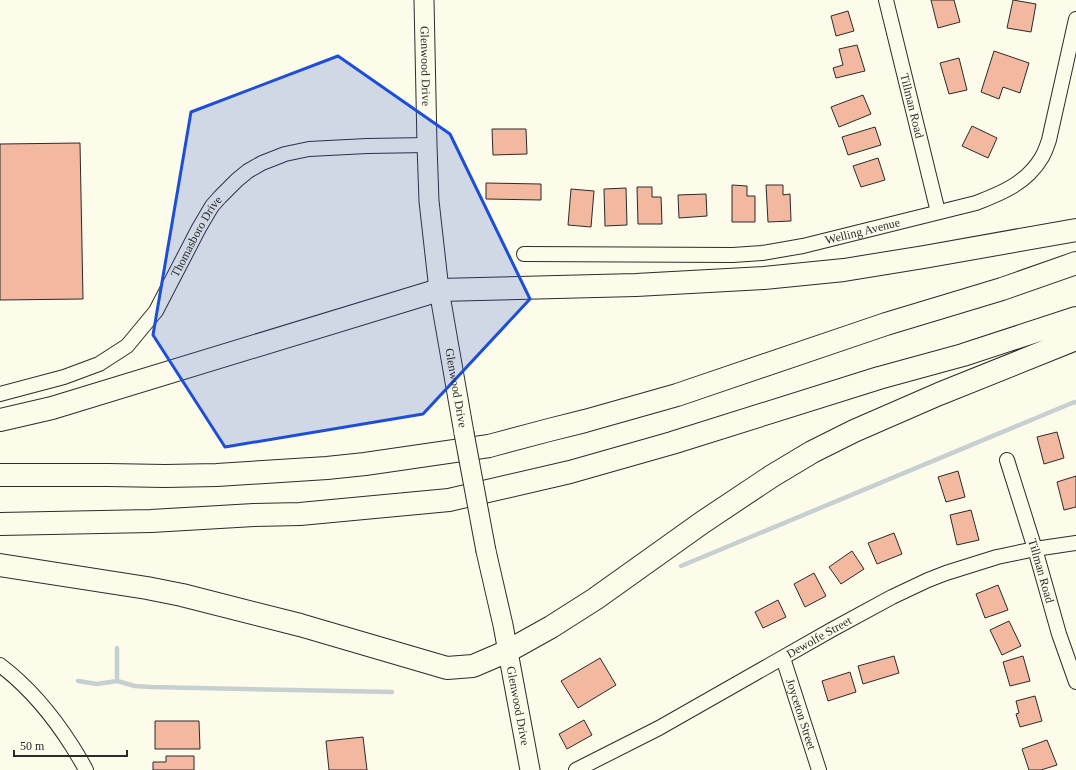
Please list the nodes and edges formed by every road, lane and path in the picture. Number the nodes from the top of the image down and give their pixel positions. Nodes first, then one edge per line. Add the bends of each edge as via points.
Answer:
1 (424, 0) edge
2 (886, 0) edge
3 (1076, 19) edge
4 (427, 145) junction
5 (938, 212) junction
6 (1076, 230) edge
7 (524, 254) dead end
8 (1076, 263) edge
9 (439, 290) junction
10 (1076, 318) edge
11 (1076, 339) edge
12 (0, 394) edge
13 (0, 420) edge
14 (1007, 460) dead end
15 (0, 475) edge
16 (0, 524) edge
17 (1076, 543) edge
18 (1035, 549) junction
19 (0, 565) edge
20 (508, 651) junction
21 (783, 658) junction
22 (0, 665) edge
23 (1076, 682) edge
24 (86, 770) edge
25 (530, 770) edge
26 (576, 770) edge
27 (819, 770) edge

1 - 4 street, Glenwood Drive
2 - 5 street, Tillman Road
3 - 5 street, Welling Avenue via 1049,140 1032,172 999,194 976,203
4 - 9 street, Glenwood Drive via 429,201
4 - 12 street, Thomasboro Drive via 309,149 285,154 262,163 237,180 212,206 156,312 127,346 99,364 64,377
5 - 7 street, Welling Avenue via 803,246 762,253
6 - 9 highway via 852,269 764,278 636,285
8 - 15 highway via 677,395 489,446 319,469 172,476
9 - 13 highway via 52,408
9 - 20 street, Glenwood Drive, bridge via 486,551
10 - 16 highway via 664,445 570,472 448,500 300,514 151,521
11 - 20 highway via 939,394 812,452 703,522 595,599
14 - 18 street, Tillman Road
17 - 18 street, Dewolfe Street
18 - 21 street, Dewolfe Street via 997,557 928,580
18 - 23 street, Tillman Road via 1059,634
19 - 20 highway via 182,595 300,624 447,668 473,666
20 - 25 street, Glenwood Drive
21 - 26 street, Dewolfe Street via 659,728
21 - 27 street, Joyceton Street
22 - 24 street via 42,705 63,732

